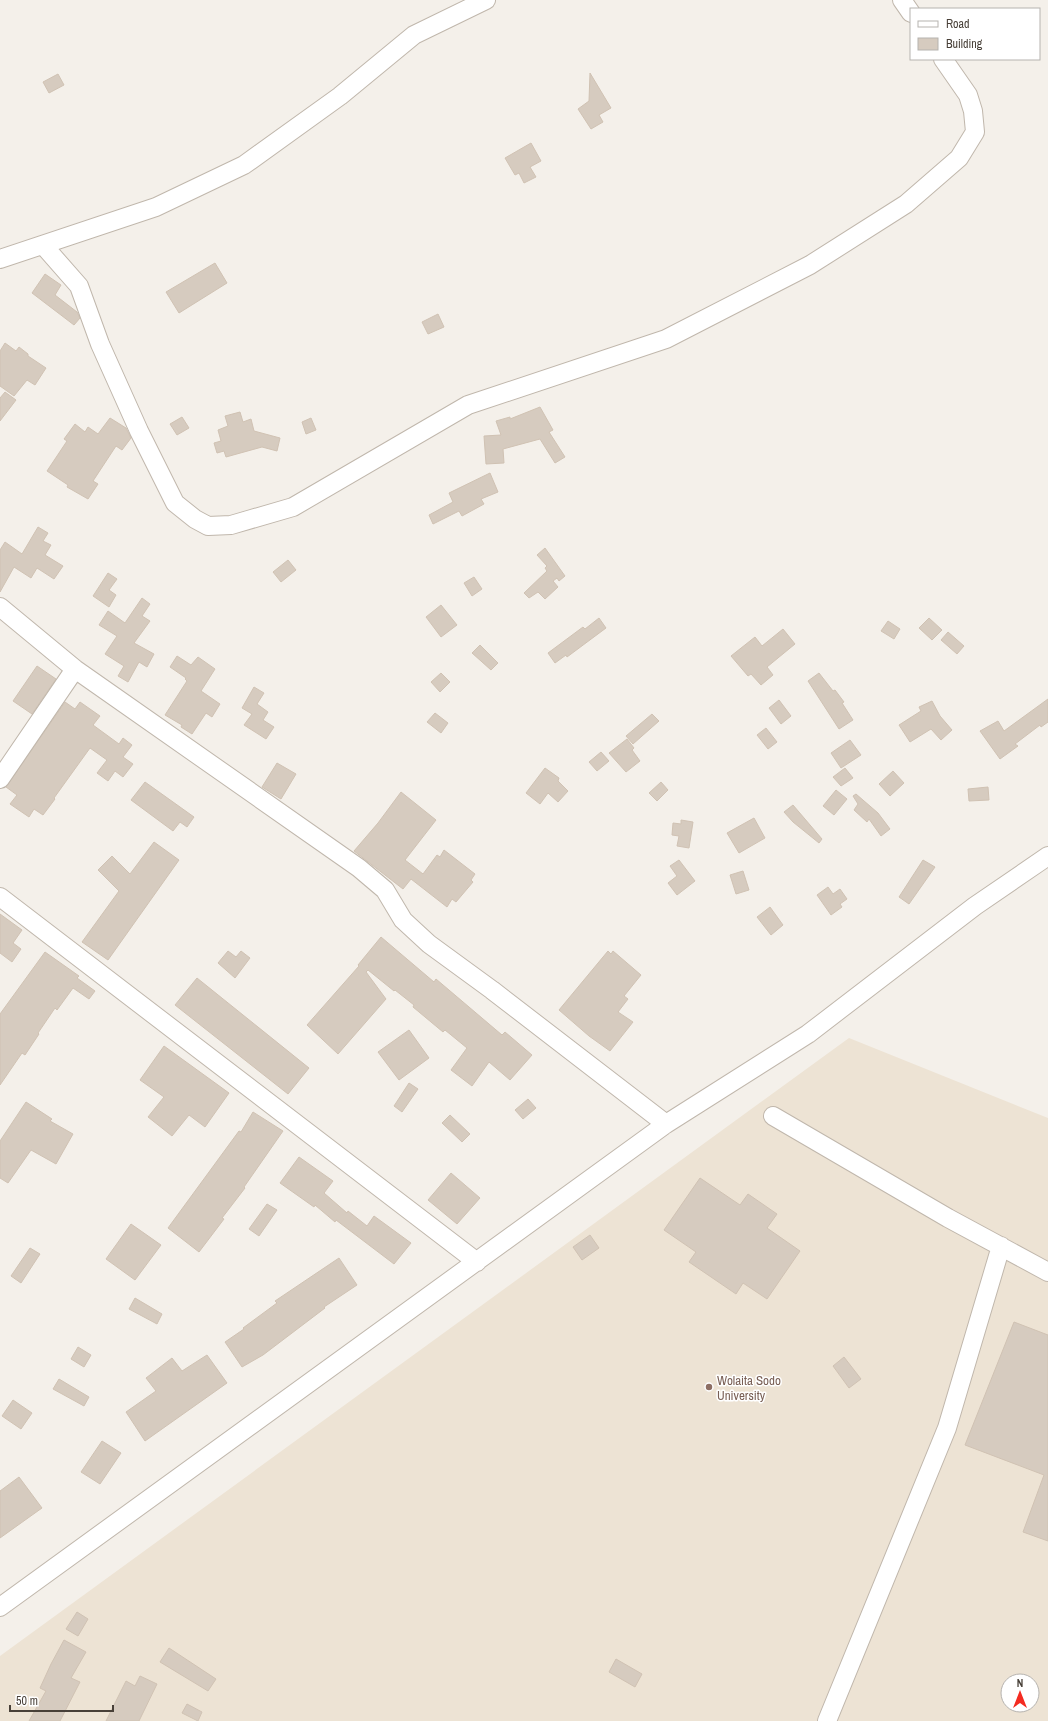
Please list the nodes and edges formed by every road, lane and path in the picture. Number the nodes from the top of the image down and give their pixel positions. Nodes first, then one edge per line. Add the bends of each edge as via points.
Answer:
1 (486, 0) edge
2 (902, 0) edge
3 (910, 12) edge
4 (944, 60) edge
5 (43, 245) junction
6 (0, 259) edge
7 (0, 607) edge
8 (75, 669) junction
9 (0, 779) edge
10 (1048, 856) edge
11 (0, 897) edge
12 (773, 1116) dead end
13 (666, 1124) junction
14 (1001, 1246) junction
15 (477, 1262) junction
16 (1048, 1272) edge
17 (0, 1607) edge
18 (827, 1721) edge

1 - 5 street via 414,35 340,96 244,165 156,207
2 - 3 street
4 - 5 street via 968,95 975,132 959,158 906,204 810,265 666,340 468,404 294,507 231,525 208,526 194,519 175,503 100,344 79,286
5 - 6 street
7 - 8 street
8 - 9 street
8 - 13 street via 358,868 385,890 403,920 429,944
10 - 13 street via 975,906 808,1034
11 - 15 street
12 - 14 street
13 - 15 street
14 - 16 street
14 - 18 street via 947,1428
15 - 17 street

